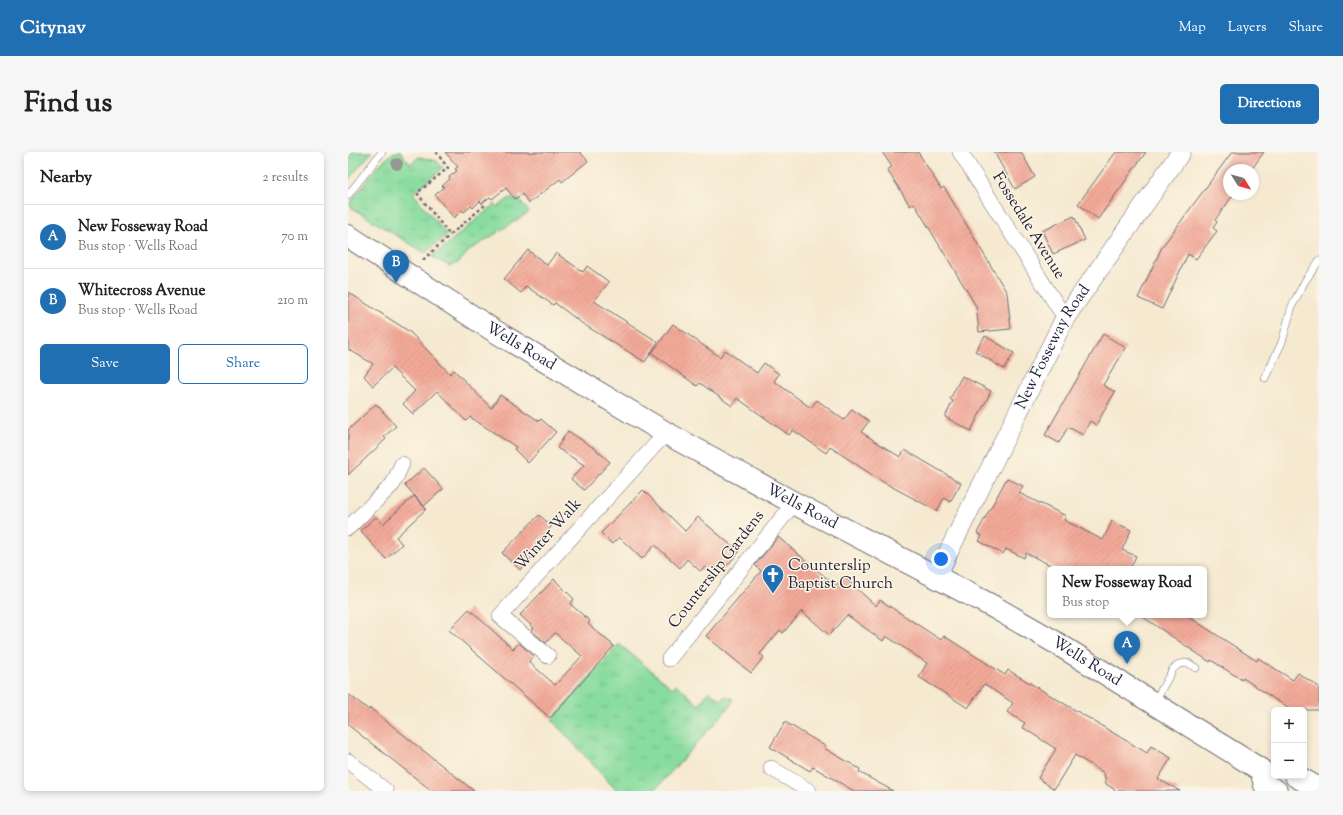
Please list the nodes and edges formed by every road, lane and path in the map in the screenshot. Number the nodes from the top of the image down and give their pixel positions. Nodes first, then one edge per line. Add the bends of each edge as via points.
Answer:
1 (382, 152) edge
2 (436, 152) edge
3 (960, 152) edge
4 (1181, 152) edge
5 (348, 195) edge
6 (482, 203) dead end
7 (450, 235) junction
8 (348, 236) edge
9 (1319, 261) edge
10 (408, 276) junction
11 (1065, 318) junction
12 (1265, 378) dead end
13 (666, 433) junction
14 (402, 464) dead end
15 (794, 503) junction
16 (348, 528) edge
17 (936, 577) junction
18 (548, 656) dead end
19 (669, 659) dead end
20 (1196, 668) dead end
21 (1154, 703) junction
22 (348, 761) edge
23 (771, 768) dead end
24 (1268, 768) edge
25 (1288, 779) edge
26 (793, 786) edge
27 (386, 791) edge
28 (809, 791) edge
29 (1276, 791) edge
30 (1282, 791) edge

1 - 5 lane
2 - 7 path via 448,168 417,194
3 - 11 street, Fossedale Avenue
4 - 11 street, New Fosseway Road
6 - 7 path via 485,205
7 - 10 path
8 - 10 highway, Wells Road
9 - 12 lane via 1292,306 1282,342
10 - 13 highway, Wells Road via 499,334
11 - 17 street, New Fosseway Road
13 - 15 highway, Wells Road
13 - 18 street, Winter Walk via 500,616
14 - 16 street via 393,484
15 - 17 highway, Wells Road
15 - 19 street, Counterslip Gardens
17 - 21 highway, Wells Road via 1053,641
20 - 21 lane via 1188,663 1179,664 1173,669
21 - 24 highway, Wells Road
22 - 27 street
23 - 26 street
24 - 29 highway, Wells Road via 1265,785
25 - 30 street
26 - 28 street

